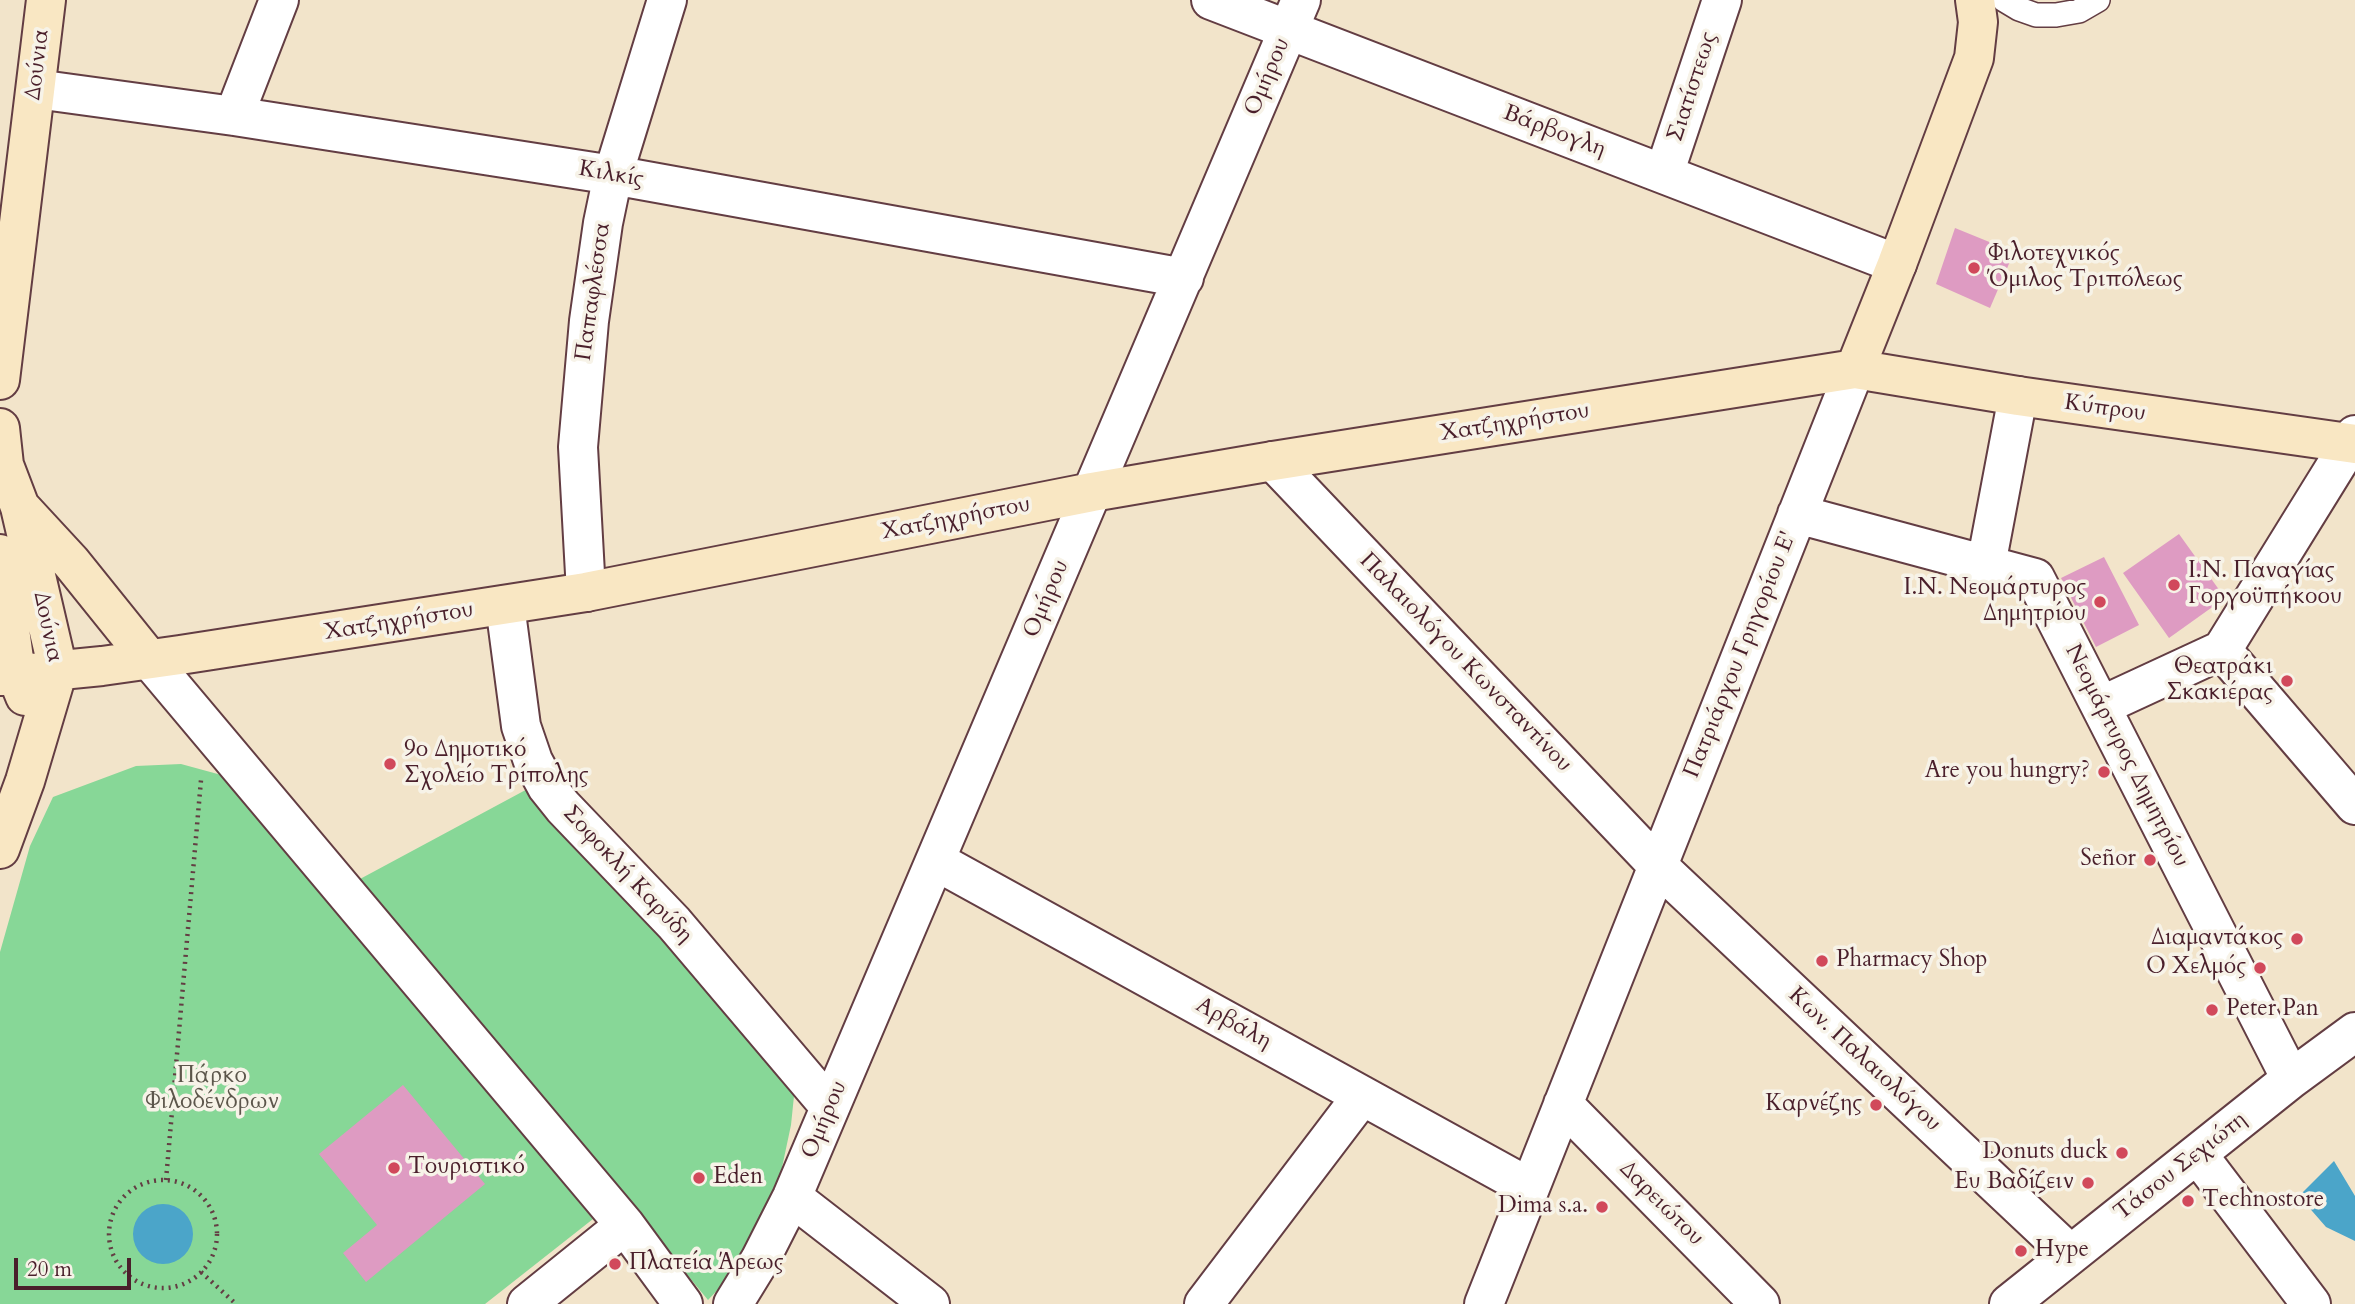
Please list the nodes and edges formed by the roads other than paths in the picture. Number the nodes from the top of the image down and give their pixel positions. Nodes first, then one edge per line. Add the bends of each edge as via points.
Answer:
1 (46, 0) edge
2 (279, 0) edge
3 (667, 0) edge
4 (1211, 0) edge
5 (1722, 0) edge
6 (1975, 0) edge
7 (2004, 0) edge
8 (2098, 0) edge
9 (1294, 15) edge
10 (36, 89) junction
11 (234, 116) junction
12 (1664, 174) junction
13 (613, 175) junction
14 (1897, 264) junction
15 (1184, 278) junction
16 (1855, 369) junction
17 (0, 380) edge
18 (2018, 396) junction
19 (2354, 441) edge
20 (1273, 461) junction
21 (5, 471) edge
22 (1092, 492) junction
23 (1797, 514) junction
24 (0, 554) edge
25 (1986, 565) junction
26 (586, 592) junction
27 (505, 605) junction
28 (2222, 650) junction
29 (149, 659) junction
30 (58, 670) junction
31 (8, 675) edge
32 (2101, 706) junction
33 (40, 733) junction
34 (2355, 805) edge
35 (0, 849) edge
36 (936, 861) junction
37 (1658, 866) junction
38 (2355, 1032) edge
39 (2291, 1079) junction
40 (1362, 1096) junction
41 (1563, 1104) junction
42 (830, 1107) junction
43 (2198, 1155) junction
44 (1530, 1188) junction
45 (792, 1197) junction
46 (625, 1225) junction
47 (2070, 1254) junction
48 (527, 1304) edge
49 (683, 1304) edge
50 (733, 1304) edge
51 (930, 1304) edge
52 (1204, 1304) edge
53 (1483, 1304) edge
54 (1760, 1304) edge
55 (2009, 1304) edge
56 (2311, 1304) edge

1 - 10 street, Δούνια
2 - 11 street
3 - 13 street, Παπαφλέσσα
4 - 9 street, Βάρβογλη
5 - 12 street, Σιατίστεως
6 - 14 street, Πατριάρχου Γρηγορίου Ε' via 1974,58
7 - 8 lane via 2036,15 2079,11
9 - 12 street, Βάρβογλη
9 - 15 street, Ομήρου
10 - 11 street, Κιλκίς
10 - 17 street, Δούνια
11 - 13 street, Κιλκίς
12 - 14 street, Βάρβογλη
13 - 15 street, Κιλκίς
13 - 26 street, Παπαφλέσσα via 580,410
14 - 16 street, Πατριάρχου Γρηγορίου Ε'
15 - 22 street, Ομήρου
16 - 18 street, Κύπρου
16 - 20 street, Χατζηχρήστου
16 - 23 street, Πατριάρχου Γρηγορίου Ε'
18 - 19 street, Κύπρου
18 - 25 street
19 - 28 street
20 - 22 street, Χατζηχρήστου
20 - 37 street, Παλαιολόγου Κωνσταντίνου
21 - 29 street
21 - 30 street, Δούνια
22 - 26 street, Χατζηχρήστου
22 - 36 street, Ομήρου
23 - 25 street, Νεομάρτυρος Δημητρίου
23 - 37 street, Πατριάρχου Γρηγορίου Ε'
24 - 31 street, Δούνια
25 - 32 street, Νεομάρτυρος Δημητρίου via 2035,578
26 - 27 street, Χατζηχρήστου
27 - 29 street, Χατζηχρήστου
27 - 42 street, Σοφοκλή Καρύδη via 521,726 547,788 674,923
28 - 32 street
28 - 34 street
29 - 30 street, Χατζηχρήστου
29 - 46 street
30 - 31 street, Χατζηχρήστου
30 - 33 street, Δούνια
31 - 33 street, Δούνια
32 - 39 street, Νεομάρτυρος Δημητρίου
33 - 35 street
36 - 40 street, Αρβάλη
36 - 42 street, Ομήρου
37 - 41 street, Πατριάρχου Γρηγορίου Ε'
37 - 47 street, Κων. Παλαιολόγου
38 - 39 street, Τάσου Σεχιώτη
39 - 43 street, Τάσου Σεχιώτη
40 - 44 street, Αρβάλη
40 - 52 street
41 - 44 street, Πατριάρχου Γρηγορίου Ε'
41 - 54 street, Δαρειώτου
42 - 45 street, Ομήρου
43 - 47 street, Τάσου Σεχιώτη
43 - 56 street
44 - 53 street, Πατριάρχου Γρηγορίου Ε'
45 - 50 street, Ομήρου
45 - 51 street
46 - 48 street
46 - 49 street
47 - 55 street, Τάσου Σεχιώτη

